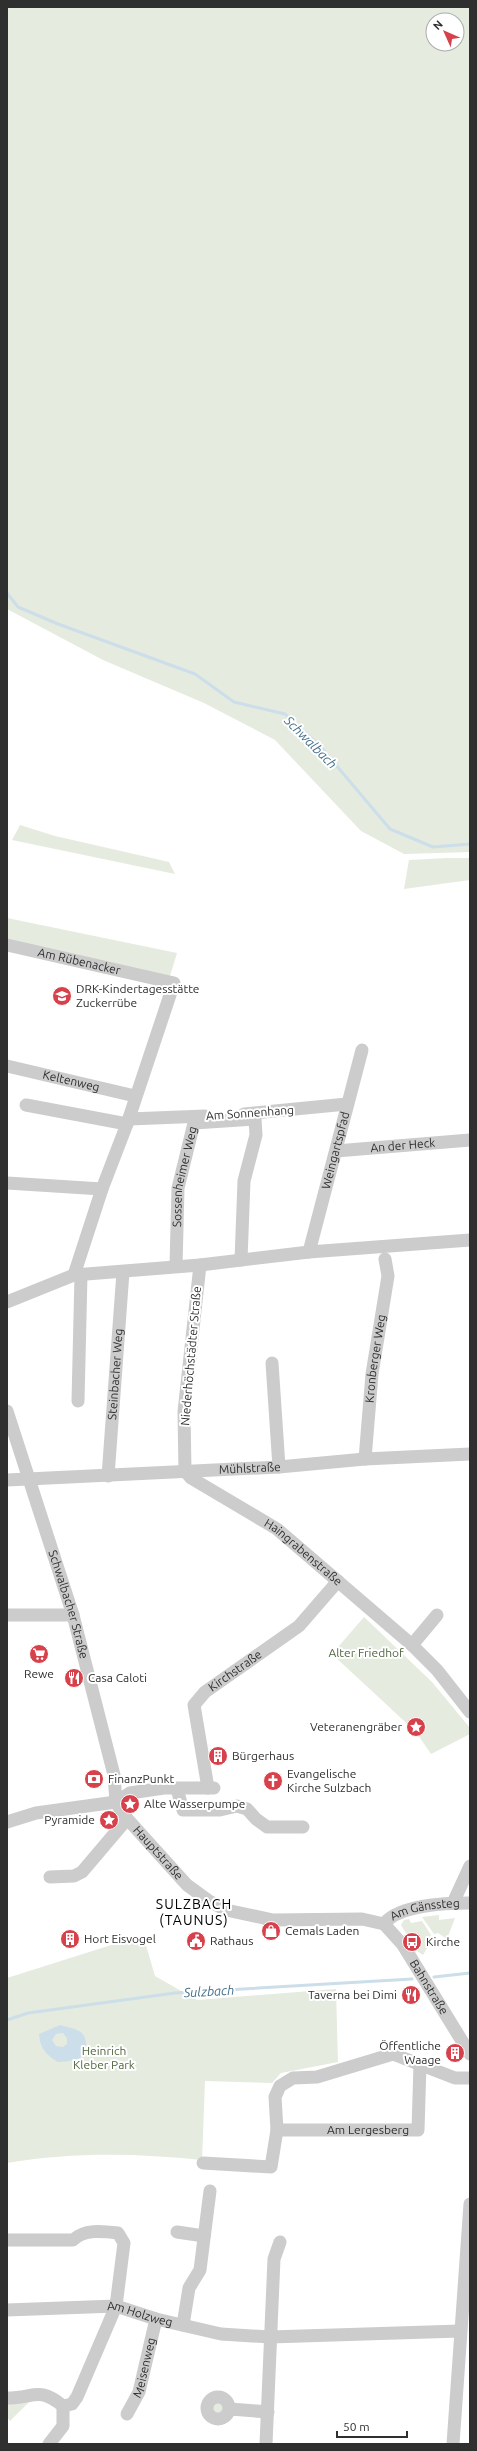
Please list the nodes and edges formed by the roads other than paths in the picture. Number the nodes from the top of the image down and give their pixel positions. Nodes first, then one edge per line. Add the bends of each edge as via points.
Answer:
1 (7, 945) edge
2 (362, 1050) dead end
3 (7, 1066) edge
4 (135, 1096) junction
5 (347, 1104) junction
6 (26, 1105) dead end
7 (128, 1122) junction
8 (470, 1140) edge
9 (336, 1151) junction
10 (7, 1183) edge
11 (102, 1189) junction
12 (470, 1240) edge
13 (309, 1252) junction
14 (241, 1260) junction
15 (385, 1260) dead end
16 (200, 1265) junction
17 (176, 1266) junction
18 (123, 1272) junction
19 (78, 1275) junction
20 (7, 1302) edge
21 (272, 1363) dead end
22 (78, 1401) dead end
23 (7, 1411) edge
24 (470, 1454) edge
25 (365, 1459) junction
26 (279, 1467) junction
27 (186, 1471) junction
28 (108, 1476) junction
29 (7, 1480) edge
30 (30, 1480) junction
31 (338, 1581) junction
32 (7, 1615) edge
33 (72, 1615) junction
34 (438, 1615) dead end
35 (412, 1645) junction
36 (470, 1712) edge
37 (177, 1789) junction
38 (116, 1802) junction
39 (127, 1819) junction
40 (7, 1822) edge
41 (302, 1827) dead end
42 (470, 1866) edge
43 (50, 1878) dead end
44 (452, 1903) junction
45 (470, 1903) edge
46 (384, 1924) junction
47 (470, 2054) edge
48 (420, 2064) junction
49 (470, 2078) edge
50 (277, 2130) junction
51 (203, 2163) dead end
52 (210, 2191) dead end
53 (470, 2204) edge
54 (177, 2232) dead end
55 (204, 2236) junction
56 (7, 2240) edge
57 (280, 2242) dead end
58 (116, 2306) junction
59 (7, 2310) edge
60 (156, 2319) junction
61 (183, 2325) junction
62 (460, 2331) junction
63 (270, 2337) junction
64 (7, 2398) edge
65 (63, 2406) junction
66 (230, 2409) dead end
67 (268, 2412) junction
68 (127, 2414) dead end
69 (49, 2444) edge
70 (266, 2444) edge
71 (453, 2444) edge

1 - 4 street, Am Rübenacker via 174,983
2 - 5 street, Weingartspfad
3 - 4 street, Keltenweg
4 - 7 street
5 - 7 street, Am Sonnenhang
5 - 9 street, Weingartspfad
6 - 7 street
7 - 11 street
8 - 9 street, An der Heck
9 - 13 street, Weingartspfad
10 - 11 street
11 - 19 street
12 - 13 street
13 - 14 street
14 - 16 street
14 - 17 street, Sossenheimer Weg via 244,1181 256,1135 255,1119 194,1123 178,1188
15 - 25 street, Kronberger Weg via 388,1276 372,1374
16 - 17 street
16 - 27 street, Niederhöchstädter Straße via 184,1412
17 - 18 street
18 - 19 street
18 - 28 street, Steinbacher Weg
19 - 20 street
19 - 22 street
21 - 26 street
23 - 30 street, Schwalbacher Straße
24 - 25 street, Mühlstraße
25 - 26 street, Mühlstraße
26 - 27 street, Mühlstraße
27 - 28 street, Mühlstraße
27 - 31 street, Haingrabenstraße via 191,1478 277,1529
28 - 30 street, Mühlstraße
29 - 30 street, Mühlstraße
30 - 33 street, Schwalbacher Straße
31 - 35 street, Haingrabenstraße
31 - 37 street, Kirchstraße via 299,1626 250,1659 226,1681 206,1692 194,1705 211,1788
32 - 33 street
33 - 38 street, Schwalbacher Straße via 114,1775
34 - 35 street
35 - 36 street, Haingrabenstraße via 437,1670
37 - 38 street via 164,1788 130,1793
37 - 41 street via 183,1810 220,1810 238,1806 248,1809 267,1827
38 - 39 street, Hauptstraße
38 - 40 street via 36,1813
39 - 43 street via 82,1872 74,1876
39 - 46 street, Hauptstraße via 187,1885 226,1910 274,1920 362,1918
42 - 44 street
44 - 45 street, Am Gänssteg
44 - 46 street, Am Gänssteg via 395,1913
46 - 47 street, Bahnstraße via 403,1945
48 - 49 street via 455,2078
48 - 50 street via 393,2054 317,2077 293,2078 280,2086 275,2098
48 - 50 street, Am Lergesberg via 418,2130
50 - 51 street via 271,2167
52 - 55 street
53 - 62 street
54 - 55 street
55 - 61 street via 200,2270 189,2288
56 - 58 street via 73,2240 80,2233 118,2233 124,2242
57 - 63 street via 274,2259
58 - 59 street, Am Holzweg
58 - 60 street, Am Holzweg
58 - 65 street via 78,2397 72,2404
60 - 61 street, Am Holzweg
60 - 68 street, Meisenweg via 139,2392
61 - 63 street, Am Holzweg via 221,2334
62 - 63 street, Am Holzweg
62 - 71 street
63 - 67 street
64 - 65 street via 41,2394 50,2396
65 - 69 street via 63,2426
66 - 67 street
67 - 70 street

